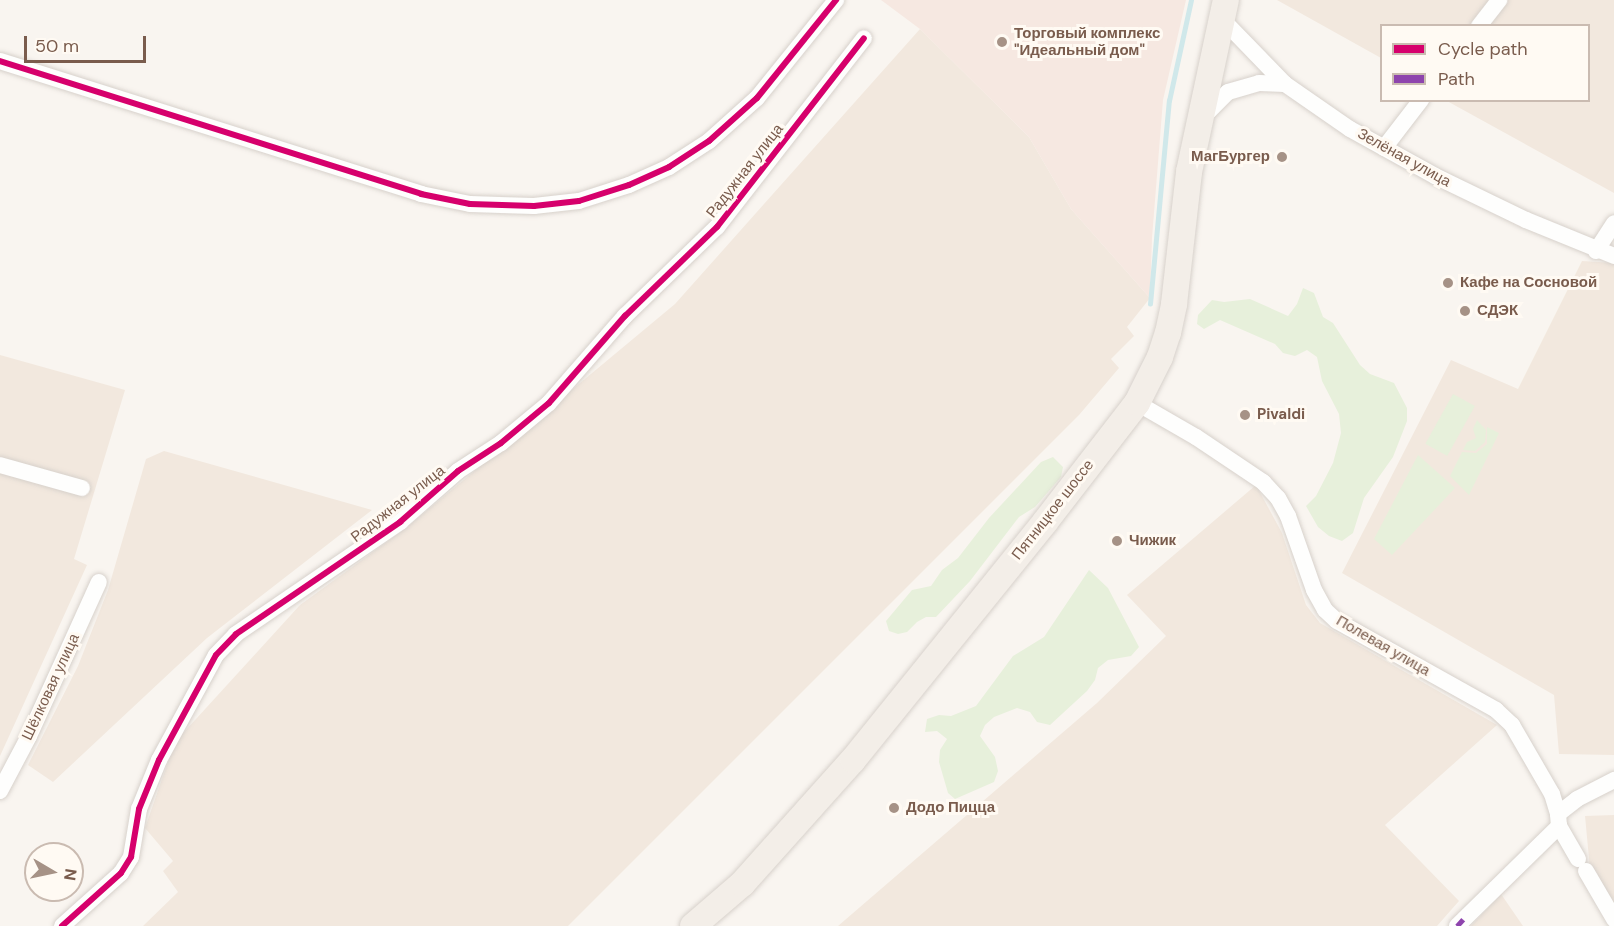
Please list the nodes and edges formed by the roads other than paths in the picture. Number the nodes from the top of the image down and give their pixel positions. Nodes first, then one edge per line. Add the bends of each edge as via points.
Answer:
1 (836, 0) edge
2 (1499, 0) edge
3 (1223, 9) edge
4 (1481, 24) edge
5 (864, 38) dead end
6 (0, 61) edge
7 (1286, 84) junction
8 (1419, 102) edge
9 (1198, 122) junction
10 (1384, 148) junction
11 (1614, 223) edge
12 (1596, 251) junction
13 (1614, 256) edge
14 (1137, 403) junction
15 (0, 465) edge
16 (82, 488) dead end
17 (99, 582) dead end
18 (1614, 780) edge
19 (0, 791) edge
20 (1558, 820) junction
21 (1614, 919) edge
22 (1461, 921) edge
23 (62, 926) edge
24 (693, 926) edge

1 - 6 street via 757,98 709,141 669,167 629,185 579,201 534,206 470,204 421,194
2 - 4 street
3 - 7 street, Зелёная улица
3 - 9 main road, Пятницкое шоссе
5 - 23 street, Радужная улица via 717,227 625,316 549,403 501,443 458,471 400,522 236,634 216,655 159,760 122,873
7 - 9 street via 1259,83 1228,92
7 - 10 street, Зелёная улица
8 - 10 street
9 - 14 main road, Пятницкое шоссе via 1168,333
10 - 12 street, Зелёная улица
11 - 12 street
12 - 13 street, Зелёная улица
14 - 20 street, Полевая улица via 1263,482 1278,498 1314,590 1325,610 1337,621 1496,710 1512,725 1552,794
14 - 24 main road, Пятницкое шоссе via 890,717 801,822 750,876
15 - 16 street
17 - 19 street, Шёлковая улица
18 - 20 street via 1577,799
20 - 21 street, Полевая улица
20 - 22 street

